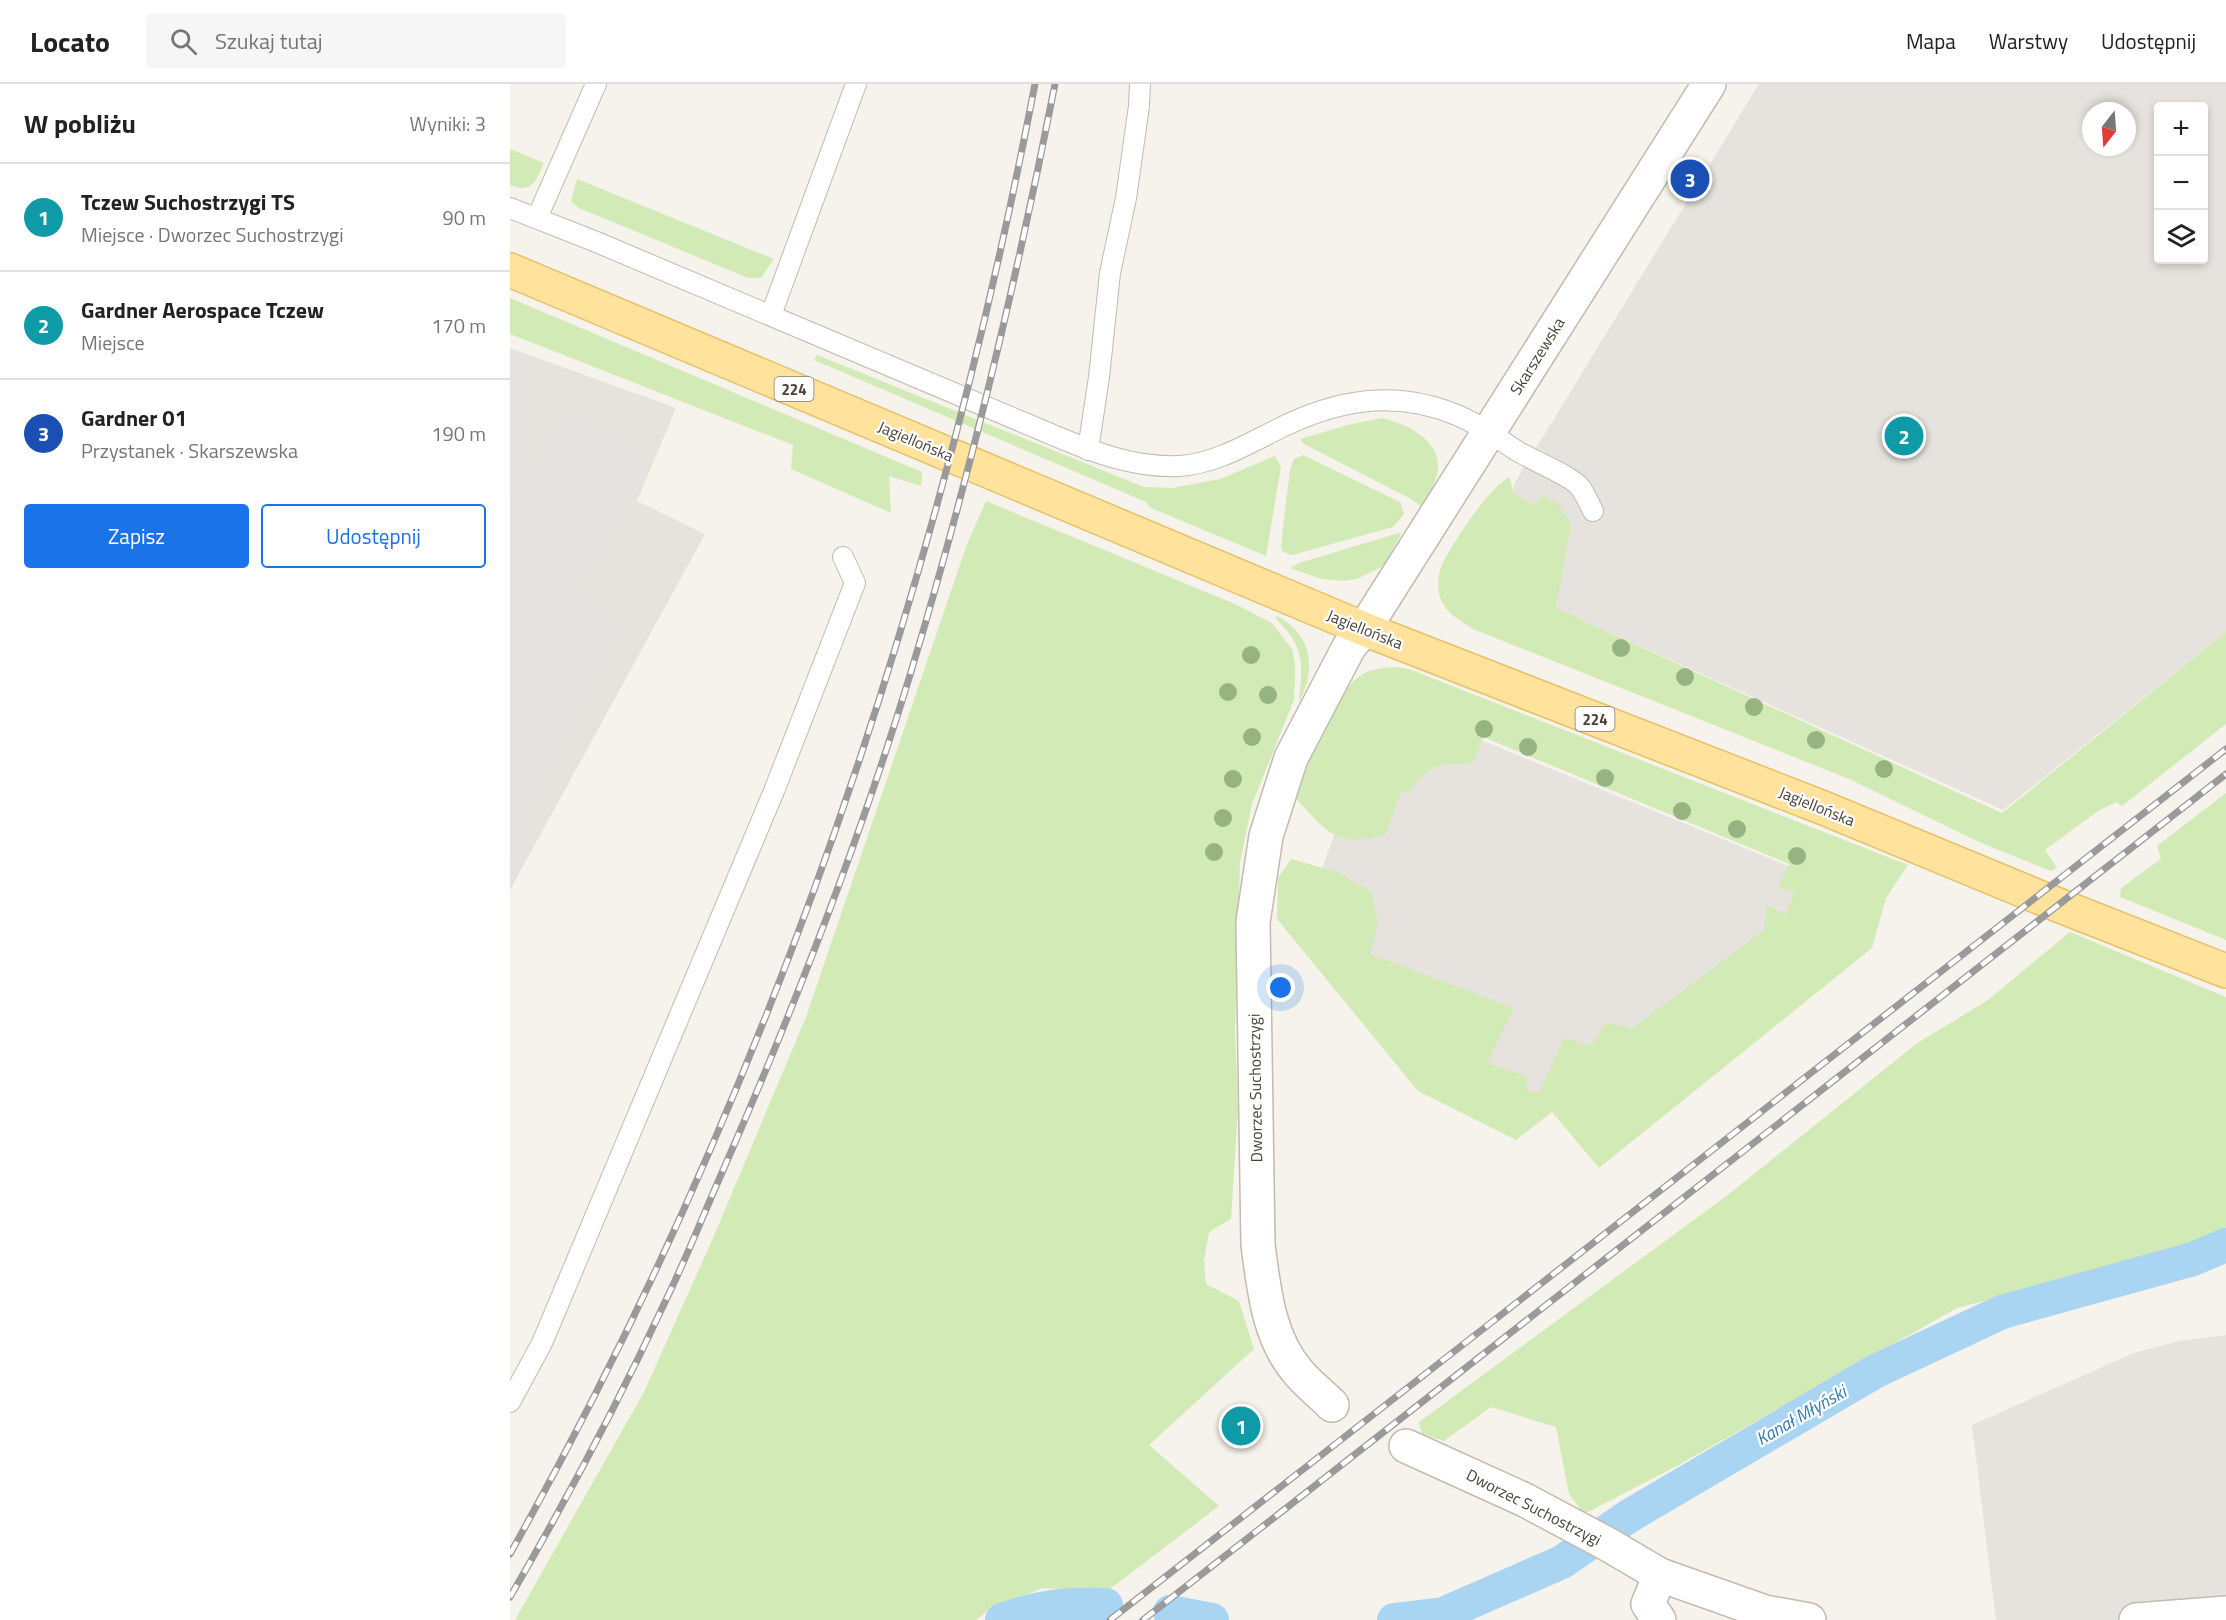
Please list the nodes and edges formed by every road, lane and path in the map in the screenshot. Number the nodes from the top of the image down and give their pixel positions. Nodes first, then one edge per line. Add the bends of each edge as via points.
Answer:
1 (596, 84) edge
2 (856, 84) edge
3 (1140, 84) edge
4 (1710, 84) edge
5 (510, 208) edge
6 (537, 218) junction
7 (510, 270) edge
8 (771, 315) junction
9 (1489, 433) junction
10 (1088, 450) junction
11 (1593, 511) dead end
12 (843, 556) dead end
13 (1364, 629) junction
14 (2226, 971) edge
15 (510, 1402) edge
16 (1332, 1405) dead end
17 (1406, 1446) dead end
18 (1660, 1575) junction
19 (2226, 1613) edge
20 (1659, 1620) edge
21 (1809, 1620) edge
22 (2136, 1620) edge

1 - 6 lane
2 - 8 lane
3 - 10 lane via 1126,198 1110,273
4 - 9 street, Skarszewska
5 - 6 lane
6 - 8 lane
7 - 13 main road, Jagiellońska / 224
8 - 10 lane
9 - 10 lane via 1427,404 1377,399 1320,411 1220,457 1181,466 1138,463
9 - 11 lane via 1579,485
9 - 13 street, Skarszewska
12 - 15 lane via 855,583 779,780 542,1343
13 - 14 main road, Jagiellońska / 224 via 1826,809
13 - 16 street, Dworzec Suchostrzygi via 1335,672 1291,758 1266,836 1254,922 1258,1245 1265,1295 1283,1352
17 - 18 street, Dworzec Suchostrzygi via 1525,1500
18 - 20 street via 1648,1604
18 - 21 street, Dworzec Suchostrzygi via 1765,1612
19 - 22 street

